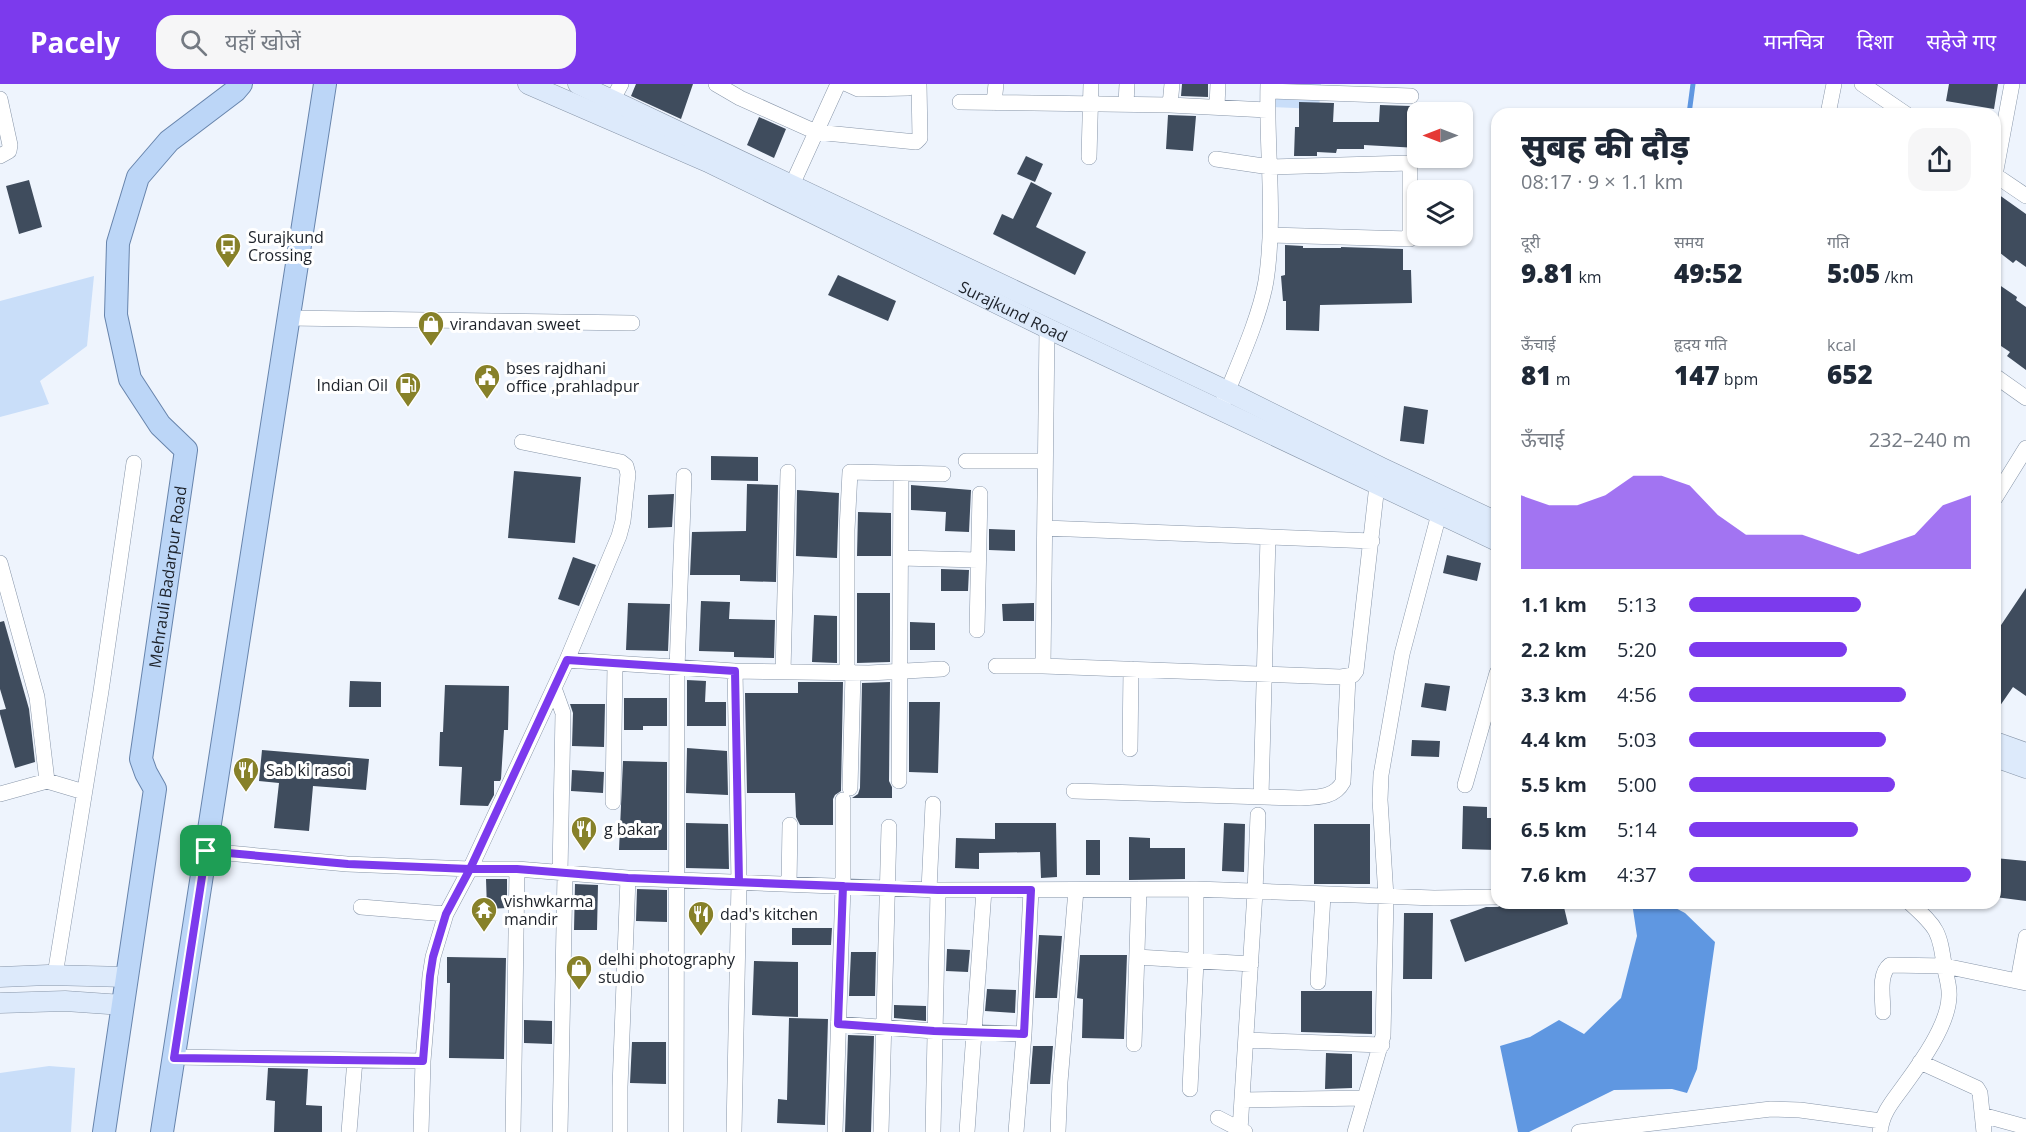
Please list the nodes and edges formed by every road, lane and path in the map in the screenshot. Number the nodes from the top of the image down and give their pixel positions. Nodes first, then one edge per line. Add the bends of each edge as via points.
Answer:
1 (241, 84) edge
2 (325, 84) edge
3 (528, 84) edge
4 (578, 84) edge
5 (716, 84) edge
6 (838, 84) edge
7 (847, 84) edge
8 (917, 84) edge
9 (996, 84) edge
10 (1091, 84) edge
11 (1127, 84) edge
12 (1172, 84) edge
13 (1218, 84) edge
14 (1834, 84) edge
15 (1862, 84) edge
16 (2012, 84) edge
17 (1268, 87) edge
18 (1321, 88) edge
19 (617, 92) edge
20 (1411, 96) dead end
21 (0, 99) edge
22 (960, 102) dead end
23 (994, 103) junction
24 (1091, 104) junction
25 (1125, 104) junction
26 (1170, 105) junction
27 (1217, 106) junction
28 (1829, 108) edge
29 (1897, 108) edge
30 (1267, 110) junction
31 (816, 132) junction
32 (2001, 143) edge
33 (0, 156) edge
34 (1089, 157) dead end
35 (1216, 159) dead end
36 (1270, 166) junction
37 (2001, 179) edge
38 (792, 185) junction
39 (2026, 196) edge
40 (1270, 235) junction
41 (289, 318) junction
42 (632, 323) dead end
43 (1047, 328) junction
44 (2001, 380) edge
45 (1227, 391) junction
46 (2026, 398) edge
47 (1220, 410) junction
48 (522, 442) dead end
49 (2026, 448) edge
50 (966, 461) dead end
51 (1045, 461) junction
52 (134, 463) dead end
53 (788, 472) dead end
54 (901, 474) junction
55 (943, 474) dead end
56 (684, 476) dead end
57 (1377, 485) junction
58 (2001, 488) edge
59 (980, 494) dead end
60 (1440, 514) junction
61 (1491, 519) edge
62 (1045, 528) junction
63 (1269, 537) junction
64 (1491, 538) edge
65 (1371, 541) junction
66 (900, 558) junction
67 (978, 560) junction
68 (0, 563) edge
69 (976, 630) dead end
70 (567, 660) junction
71 (615, 664) junction
72 (996, 666) dead end
73 (1043, 666) junction
74 (677, 669) junction
75 (942, 669) dead end
76 (1131, 669) junction
77 (735, 671) junction
78 (899, 671) junction
79 (783, 672) junction
80 (850, 673) junction
81 (1266, 674) junction
82 (1348, 677) junction
83 (554, 688) junction
84 (1491, 694) edge
85 (2001, 744) edge
86 (1130, 749) dead end
87 (2026, 753) edge
88 (2001, 759) edge
89 (2026, 768) edge
90 (47, 781) junction
91 (899, 781) dead end
92 (1465, 785) dead end
93 (1074, 791) dead end
94 (84, 792) junction
95 (0, 794) edge
96 (1261, 796) junction
97 (613, 802) dead end
98 (933, 804) dead end
99 (1258, 815) dead end
100 (790, 825) dead end
101 (889, 827) dead end
102 (206, 851) junction
103 (470, 869) junction
104 (517, 869) junction
105 (562, 874) junction
106 (628, 878) junction
107 (675, 879) junction
108 (739, 882) junction
109 (789, 884) junction
110 (843, 886) junction
111 (888, 888) junction
112 (1139, 889) junction
113 (1196, 889) junction
114 (934, 890) junction
115 (984, 890) junction
116 (1031, 890) junction
117 (1076, 890) junction
118 (1256, 892) junction
119 (1323, 895) junction
120 (1386, 897) junction
121 (1491, 897) edge
122 (361, 907) dead end
123 (1917, 909) edge
124 (446, 914) junction
125 (2026, 937) edge
126 (1137, 957) junction
127 (1196, 961) junction
128 (1251, 964) junction
129 (1945, 966) junction
130 (55, 975) junction
131 (0, 977) edge
132 (127, 977) junction
133 (1318, 982) dead end
134 (2022, 982) edge
135 (0, 1003) edge
136 (123, 1005) junction
137 (1883, 1012) dead end
138 (838, 1024) junction
139 (884, 1028) junction
140 (934, 1031) junction
141 (975, 1033) junction
142 (1024, 1034) junction
143 (1246, 1040) junction
144 (1134, 1044) dead end
145 (1382, 1045) junction
146 (174, 1058) junction
147 (355, 1060) junction
148 (423, 1061) junction
149 (1920, 1062) junction
150 (1190, 1089) dead end
151 (1365, 1098) junction
152 (1242, 1100) junction
153 (1982, 1115) junction
154 (1218, 1118) dead end
155 (1881, 1126) edge
156 (2026, 1127) edge
157 (1243, 1131) edge
158 (104, 1132) edge
159 (162, 1132) edge
160 (349, 1132) edge
161 (421, 1132) edge
162 (513, 1132) edge
163 (560, 1132) edge
164 (620, 1132) edge
165 (676, 1132) edge
166 (734, 1132) edge
167 (835, 1132) edge
168 (881, 1132) edge
169 (933, 1132) edge
170 (968, 1132) edge
171 (1016, 1132) edge
172 (1058, 1132) edge
173 (1355, 1132) edge
174 (1579, 1132) edge
175 (1984, 1132) edge

1 - 132 main road, Mehrauli Badarpur Road via 169,141 138,177 118,243 116,315 130,379 160,425 186,450 141,759 155,789
2 - 41 main road
3 - 43 main road, Surajkund Road via 708,162
4 - 19 main road, Surajkund Road
5 - 31 street
6 - 31 street
7 - 8 street via 865,89 908,88
8 - 31 street via 920,141
9 - 23 street
10 - 24 street
11 - 25 street
12 - 26 street
13 - 27 street
14 - 28 street
15 - 29 street
16 - 32 street
17 - 18 street
17 - 30 street
18 - 20 street
19 - 38 main road, Surajkund Road
21 - 33 street via 10,145 9,151
22 - 23 street
23 - 24 street
24 - 25 street
24 - 34 street
25 - 26 street
26 - 27 street
27 - 30 street
30 - 36 street
31 - 38 street
35 - 36 street
36 - 40 street
36 - 40 street via 1410,163 1410,239
37 - 39 street
38 - 45 main road, Surajkund Road
40 - 45 street via 1262,296
41 - 42 street
41 - 102 main road
43 - 47 main road, Surajkund Road
43 - 51 street
44 - 46 street
45 - 47 street
45 - 61 main road, Surajkund Road
47 - 57 main road, Surajkund Road
48 - 70 street via 621,462 628,474 619,536
49 - 58 street
50 - 51 street
51 - 62 street
52 - 94 street
53 - 79 street
54 - 55 street
54 - 66 street
54 - 80 street via 850,471
56 - 74 street
57 - 60 main road, Surajkund Road
57 - 65 street
59 - 67 street
60 - 64 main road, Surajkund Road
60 - 120 street via 1402,654 1381,775
62 - 63 street
62 - 73 street
63 - 65 street
63 - 81 street
65 - 82 street via 1356,671
66 - 67 street
66 - 78 street
67 - 69 street
68 - 90 street via 35,689
70 - 71 street
70 - 83 street
71 - 74 street
71 - 97 street
72 - 73 street
73 - 76 street
74 - 77 street
74 - 107 street
75 - 78 street
76 - 81 street
76 - 86 street
77 - 79 street
77 - 108 street
78 - 80 street
78 - 91 street
79 - 80 street
80 - 110 street
81 - 82 street
81 - 96 street
82 - 96 street via 1344,771 1339,789 1317,797
83 - 103 street
83 - 105 street via 563,713
84 - 92 street
85 - 87 main road
88 - 89 main road
90 - 94 street
90 - 95 street
93 - 96 street
94 - 130 street
98 - 114 street
99 - 118 street
100 - 109 street
101 - 111 street
102 - 103 street via 348,864
102 - 146 main road
103 - 104 street
103 - 124 street
104 - 105 street
104 - 162 street
105 - 106 street
105 - 163 street
106 - 107 street
106 - 164 street
107 - 108 street
107 - 165 street
108 - 109 street
108 - 166 street
109 - 110 street
110 - 111 street
110 - 138 street
111 - 114 street
111 - 139 street
112 - 113 street
112 - 117 street
112 - 126 street
113 - 118 street
113 - 127 street
114 - 115 street
114 - 140 street
115 - 116 street
115 - 141 street
116 - 117 street
116 - 142 street
117 - 172 street
118 - 119 street
118 - 128 street
119 - 120 street
119 - 133 street
120 - 121 street
120 - 145 street
122 - 124 street
123 - 129 street via 1938,931
124 - 148 street via 430,976
125 - 134 street
126 - 127 street
126 - 144 street
127 - 128 street
127 - 150 street
128 - 143 street
129 - 134 street
129 - 137 street via 1890,965 1883,975
129 - 149 street via 1949,998 1944,1018
130 - 131 main road
130 - 132 main road
132 - 136 main road, Mehrauli Badarpur Road
135 - 136 main road via 65,1000
136 - 158 main road, Mehrauli Badarpur Road
138 - 139 street
138 - 167 street
139 - 140 street
139 - 168 street
140 - 141 street
140 - 169 street
141 - 142 street
141 - 170 street
142 - 171 street
143 - 145 street
143 - 152 street
145 - 151 street
146 - 147 street
146 - 159 main road
147 - 148 street
147 - 160 street
148 - 161 street
149 - 153 street via 1977,1088
149 - 155 street via 1887,1108
151 - 152 street
151 - 173 street
152 - 157 street
153 - 156 street
153 - 175 street
154 - 157 street
155 - 174 street via 1800,1110 1771,1109

